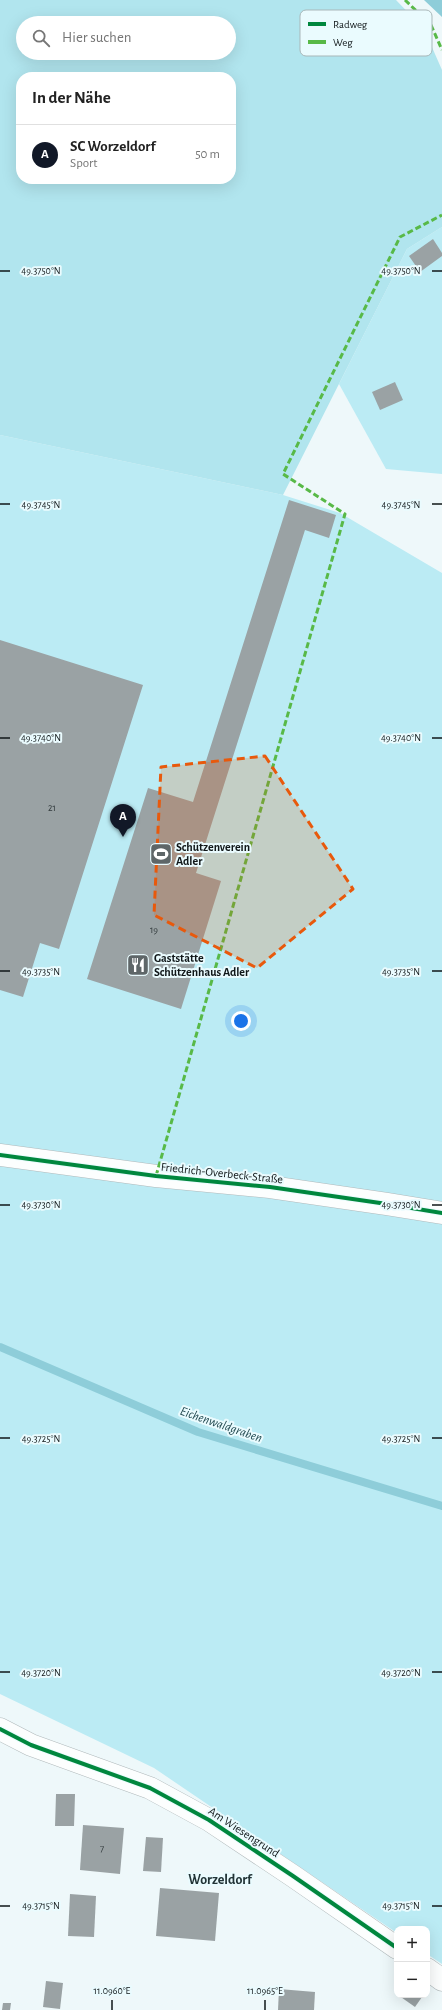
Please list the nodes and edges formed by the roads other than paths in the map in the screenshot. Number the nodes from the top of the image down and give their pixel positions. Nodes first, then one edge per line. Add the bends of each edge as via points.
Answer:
1 (0, 1155) edge
2 (442, 1213) edge
3 (0, 1729) edge
4 (394, 1946) edge
5 (430, 1972) edge
6 (442, 1980) edge

1 - 2 street, Friedrich-Overbeck-Straße via 156,1176 278,1188
3 - 4 street, Am Wiesengrund via 31,1745 150,1788 208,1820
5 - 6 street

